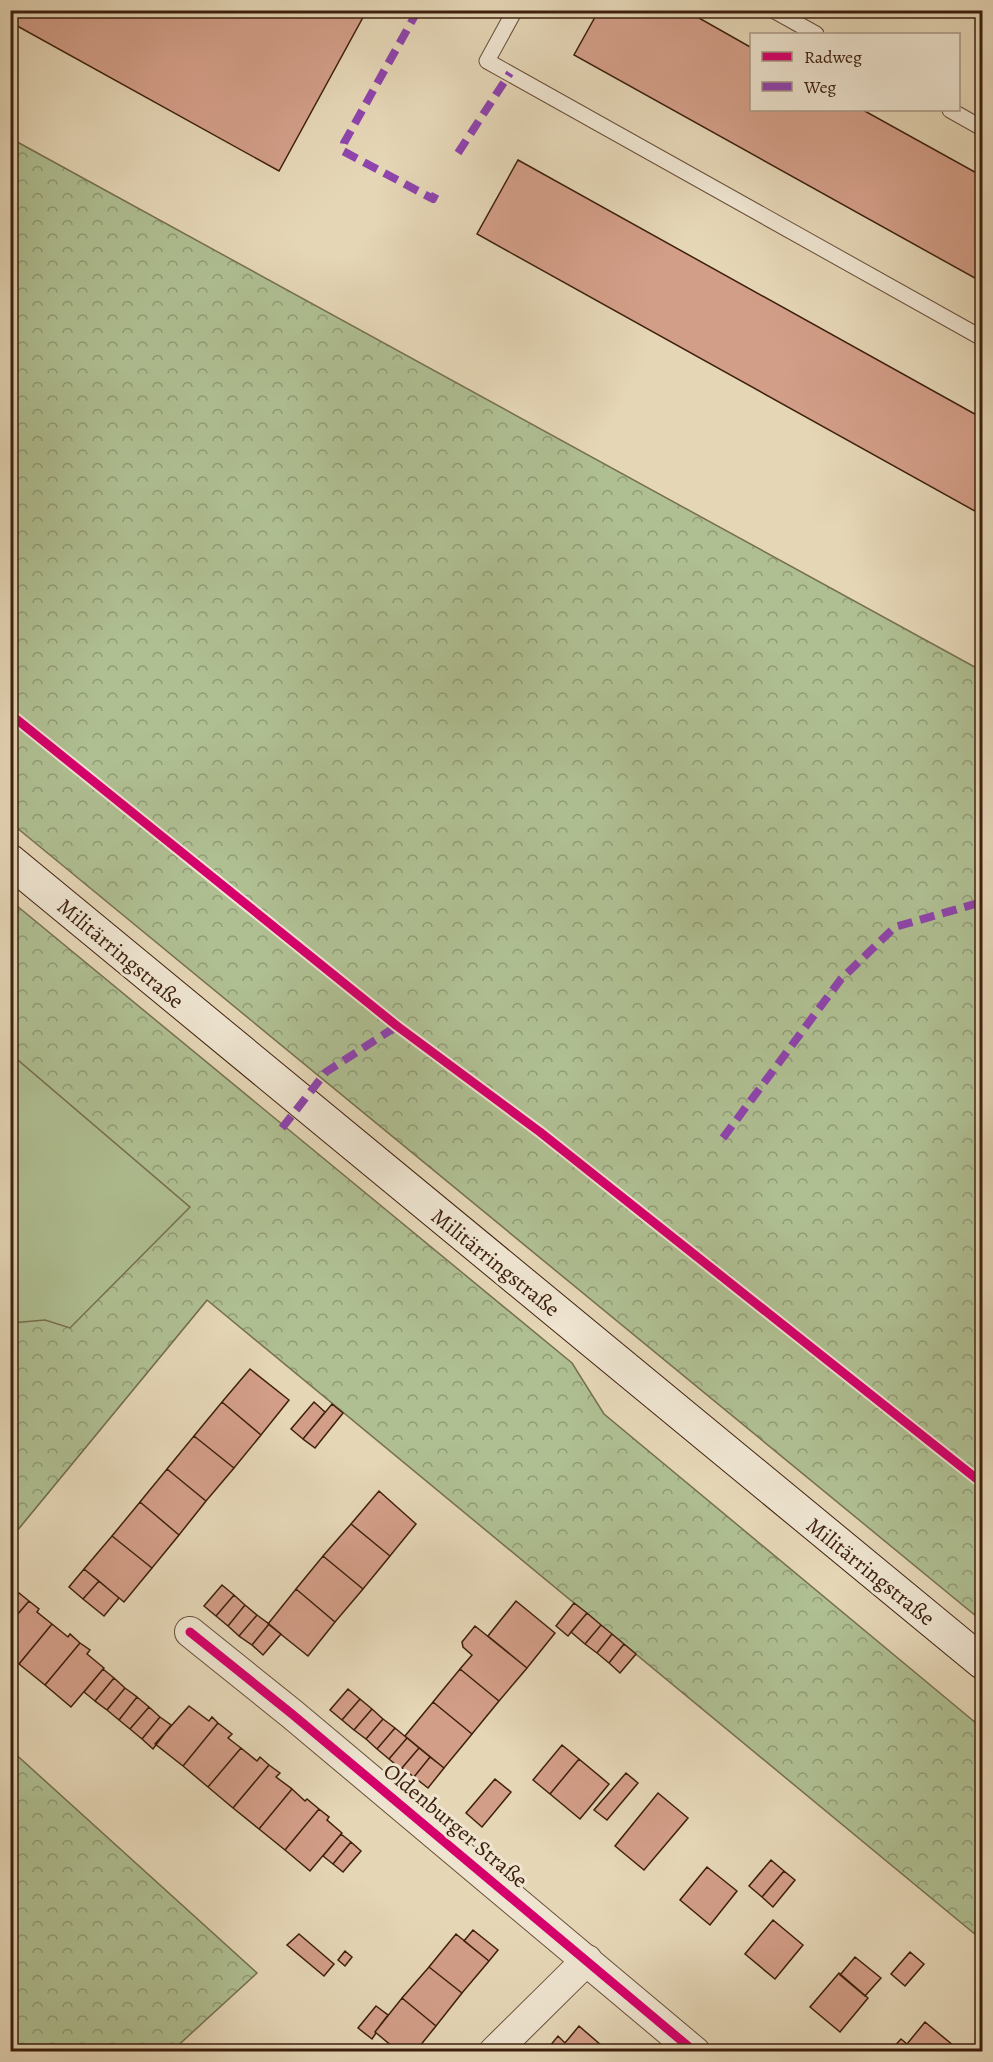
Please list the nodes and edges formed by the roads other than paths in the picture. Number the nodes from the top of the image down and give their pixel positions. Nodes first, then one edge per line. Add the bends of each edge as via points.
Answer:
1 (515, 10) edge
2 (773, 10) edge
3 (814, 33) edge
4 (952, 111) edge
5 (982, 128) edge
6 (982, 338) edge
7 (10, 861) edge
8 (190, 1632) dead end
9 (982, 1662) edge
10 (586, 1960) junction
11 (494, 2052) edge
12 (695, 2052) edge

1 - 6 lane via 487,61
2 - 3 lane
4 - 5 lane
7 - 9 main road, Militärringstraße
8 - 10 street, Oldenburger Straße
10 - 11 street
10 - 12 street, Oldenburger Straße

